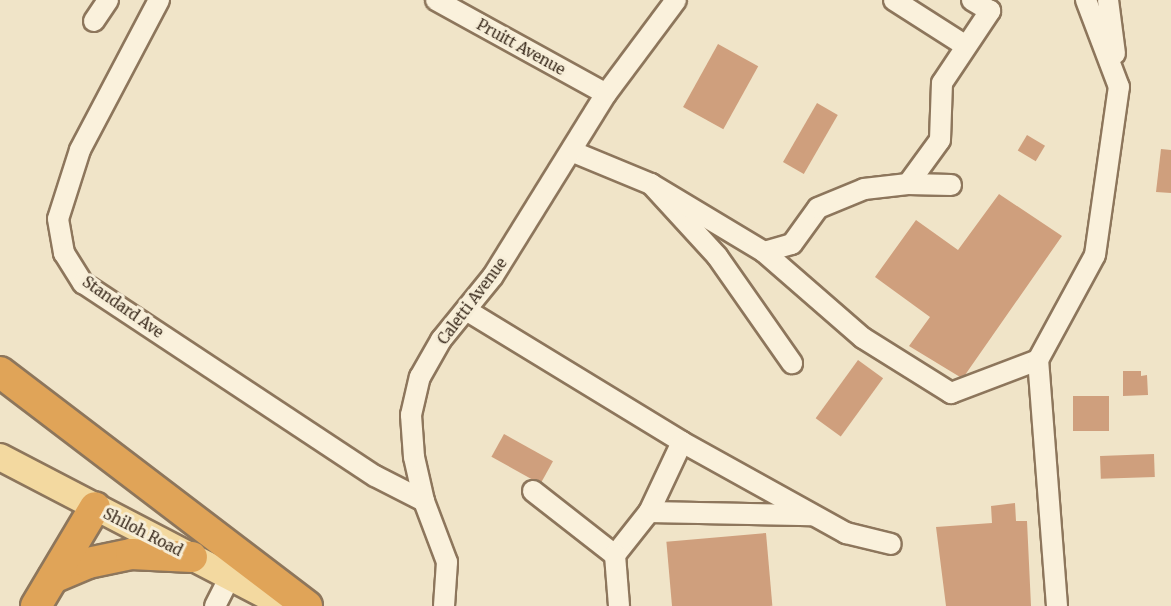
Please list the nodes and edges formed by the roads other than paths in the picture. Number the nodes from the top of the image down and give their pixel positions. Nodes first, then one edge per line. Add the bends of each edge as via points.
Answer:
1 (108, 0) edge
2 (159, 0) edge
3 (436, 0) edge
4 (894, 0) edge
5 (972, 0) edge
6 (1086, 0) edge
7 (1108, 0) edge
8 (670, 2) edge
9 (94, 21) dead end
10 (966, 46) junction
11 (1119, 87) junction
12 (606, 94) junction
13 (571, 151) junction
14 (908, 183) junction
15 (651, 184) junction
16 (951, 185) dead end
17 (764, 252) junction
18 (466, 310) junction
19 (1038, 360) junction
20 (792, 363) dead end
21 (0, 372) edge
22 (682, 442) junction
23 (0, 457) edge
24 (533, 491) dead end
25 (424, 501) junction
26 (95, 507) junction
27 (649, 512) junction
28 (814, 515) junction
29 (891, 544) dead end
30 (615, 555) junction
31 (192, 557) junction
32 (230, 577) junction
33 (53, 578) junction
34 (36, 606) edge
35 (215, 606) edge
36 (286, 606) edge
37 (307, 606) edge
38 (444, 606) edge
39 (619, 606) edge
40 (1057, 606) edge

1 - 9 street
2 - 25 street, Standard Ave via 80,150 58,219 63,253 83,283 375,476
3 - 12 street, Pruitt Avenue
4 - 10 street
5 - 10 street via 990,11
6 - 11 street
7 - 11 street
8 - 12 street, Caletti Avenue
10 - 14 street via 942,83 940,140
11 - 19 street via 1095,255
12 - 13 street, Caletti Avenue
13 - 15 street
13 - 18 street, Caletti Avenue via 493,276
14 - 16 street
14 - 17 street via 864,189 818,208 792,244
15 - 17 street
15 - 20 street via 717,256
17 - 19 street via 863,338 951,393
18 - 22 street
18 - 25 street, Caletti Avenue via 441,340 420,377 411,415 414,457
19 - 40 street
21 - 37 highway
22 - 27 street
22 - 28 street
23 - 26 main road, Shiloh Road
24 - 30 street
25 - 38 street, Caletti Avenue via 447,562
26 - 31 main road, Shiloh Road
26 - 33 highway
27 - 28 street
27 - 30 street
28 - 29 street via 846,533
30 - 39 street
31 - 32 main road, Shiloh Road
31 - 33 highway via 131,554 88,563
32 - 35 street
32 - 36 main road, Shiloh Road
33 - 34 highway

